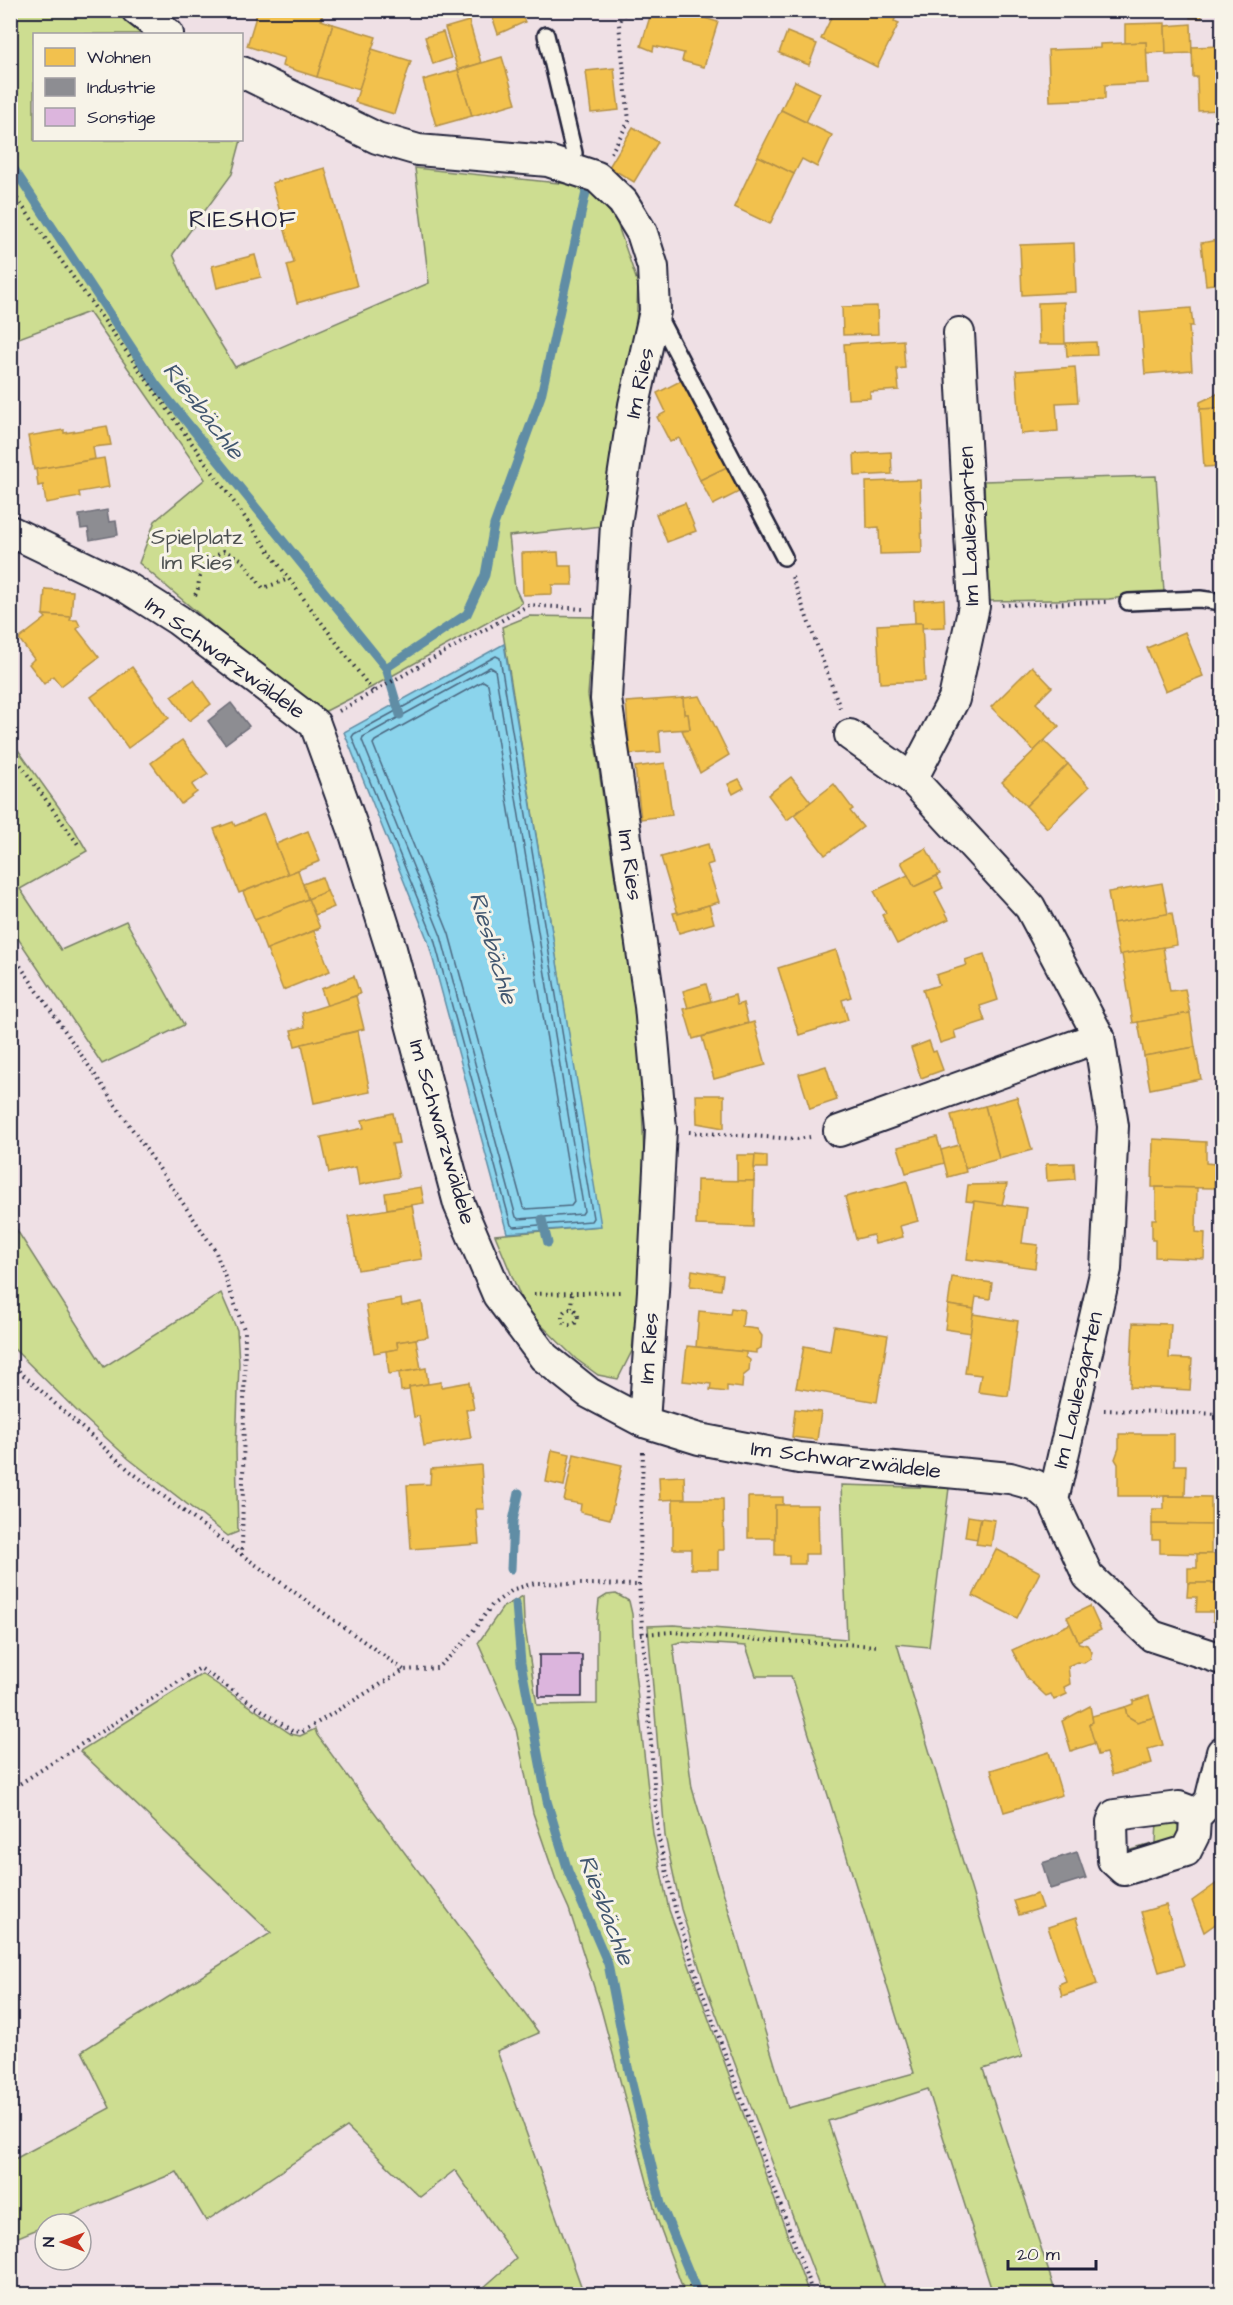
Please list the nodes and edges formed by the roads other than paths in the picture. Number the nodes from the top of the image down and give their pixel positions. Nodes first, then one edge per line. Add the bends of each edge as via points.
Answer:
1 (137, 10) edge
2 (167, 33) edge
3 (546, 35) dead end
4 (243, 72) edge
5 (585, 172) junction
6 (655, 311) junction
7 (959, 333) dead end
8 (10, 531) edge
9 (784, 557) road end
10 (1128, 602) road end
11 (1222, 602) edge
12 (850, 735) road end
13 (912, 778) junction
14 (1099, 1037) junction
15 (839, 1131) road end
16 (644, 1422) junction
17 (1053, 1500) junction
18 (1222, 1659) edge
19 (1222, 1752) edge
20 (1195, 1817) dead end

1 - 2 street
3 - 5 lane via 574,153
4 - 5 street, Im Ries via 377,138 418,150 548,160
5 - 6 street, Im Ries via 623,202 642,232 653,267
6 - 9 lane, Im Ries
6 - 16 street, Im Ries via 634,405 616,524 606,699 650,1006 661,1129
7 - 13 street, Im Laulesgarten via 974,606 954,699
8 - 16 street, Im Schwarzwäldele via 126,587 178,620 315,724 390,945 459,1204 498,1295 544,1357 589,1393
10 - 11 lane
12 - 13 street, Im Laulesgarten
13 - 14 street, Im Laulesgarten via 1030,907
14 - 15 street
14 - 17 street, Im Laulesgarten via 1113,1126 1106,1269
16 - 17 street, Im Schwarzwäldele via 699,1439 799,1458 1010,1479 1035,1485
17 - 18 street, Im Laulesgarten via 1088,1576 1152,1636
19 - 20 street via 1210,1801

